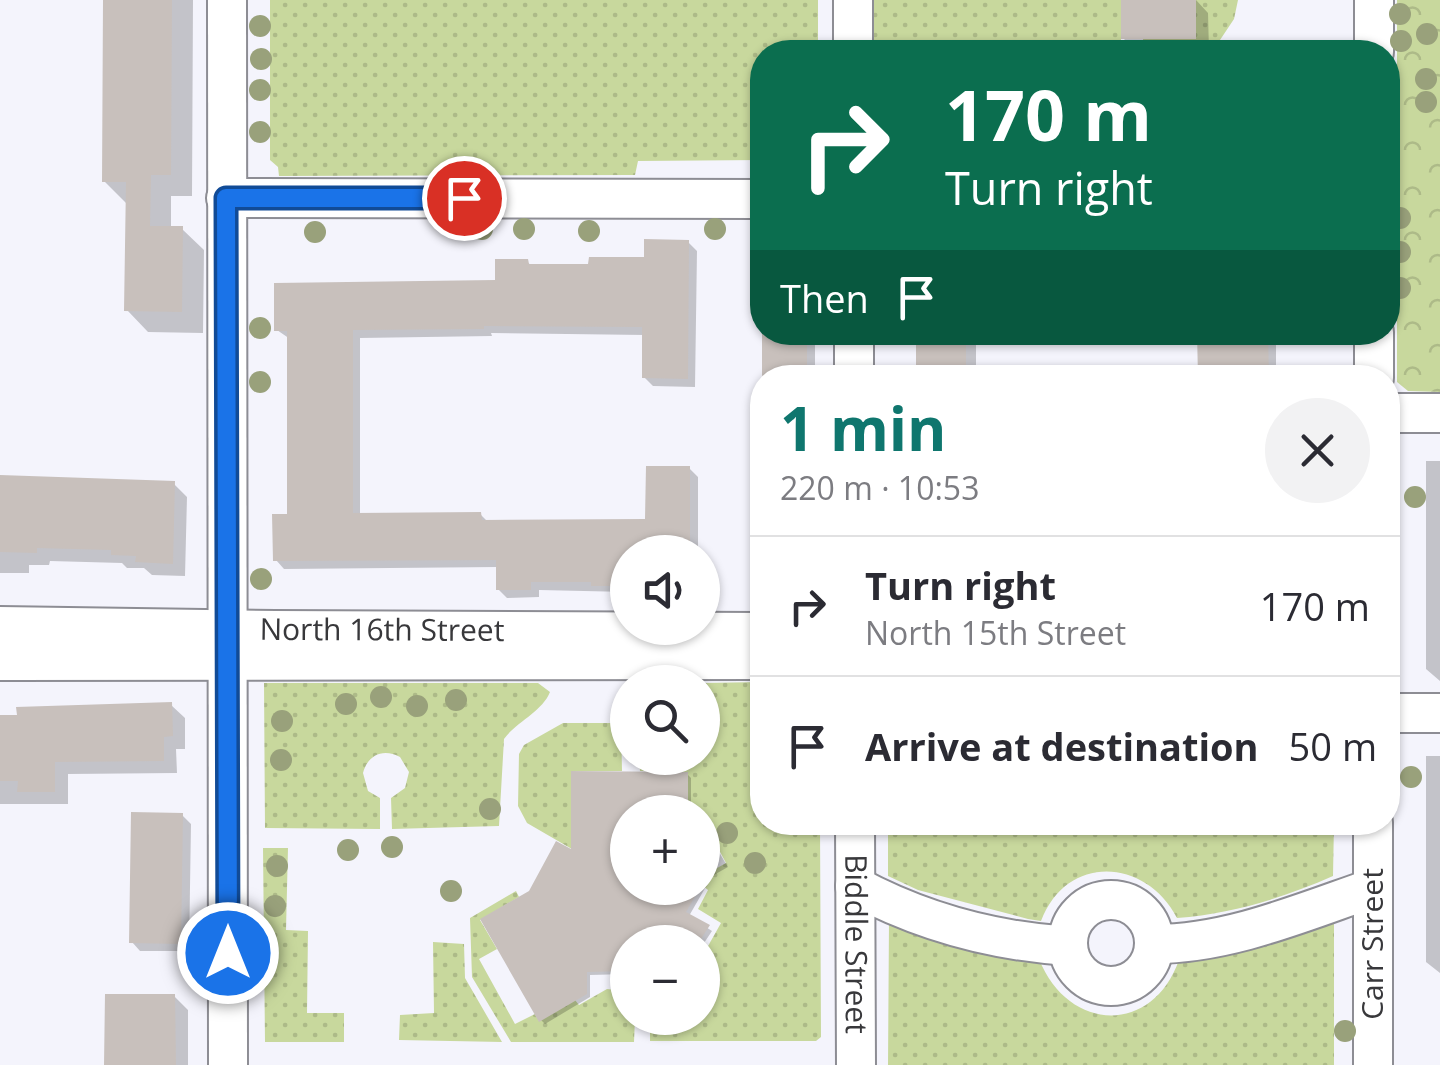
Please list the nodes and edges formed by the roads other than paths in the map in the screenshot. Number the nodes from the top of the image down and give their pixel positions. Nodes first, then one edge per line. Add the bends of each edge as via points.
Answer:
1 (228, 0) edge
2 (853, 0) edge
3 (1374, 0) edge
4 (853, 40) edge
5 (1374, 40) edge
6 (226, 198) junction
7 (750, 199) edge
8 (1400, 413) edge
9 (1440, 413) edge
10 (0, 626) edge
11 (750, 632) edge
12 (227, 645) junction
13 (750, 660) edge
14 (0, 662) edge
15 (1400, 713) edge
16 (1440, 713) edge
17 (855, 835) edge
18 (1373, 835) edge
19 (855, 886) junction
20 (1373, 888) junction
21 (1154, 944) junction
22 (1068, 946) junction
23 (228, 1065) edge
24 (856, 1065) edge
25 (1373, 1065) edge

1 - 6 street
2 - 4 street
3 - 5 street
6 - 7 street
6 - 12 street
8 - 9 street
10 - 12 street, North 16th Street
11 - 12 street, North 16th Street
12 - 13 street, North 16th Street
12 - 14 street, North 16th Street
12 - 23 street
15 - 16 street
17 - 19 street, Biddle Street
18 - 20 street, Carr Street
19 - 22 street via 966,929
19 - 24 street, Biddle Street
20 - 21 street via 1241,931
20 - 25 street, Carr Street
21 - 22 street via 1142,972 1118,986 1080,972
21 - 22 street via 1137,909 1110,900 1074,920

